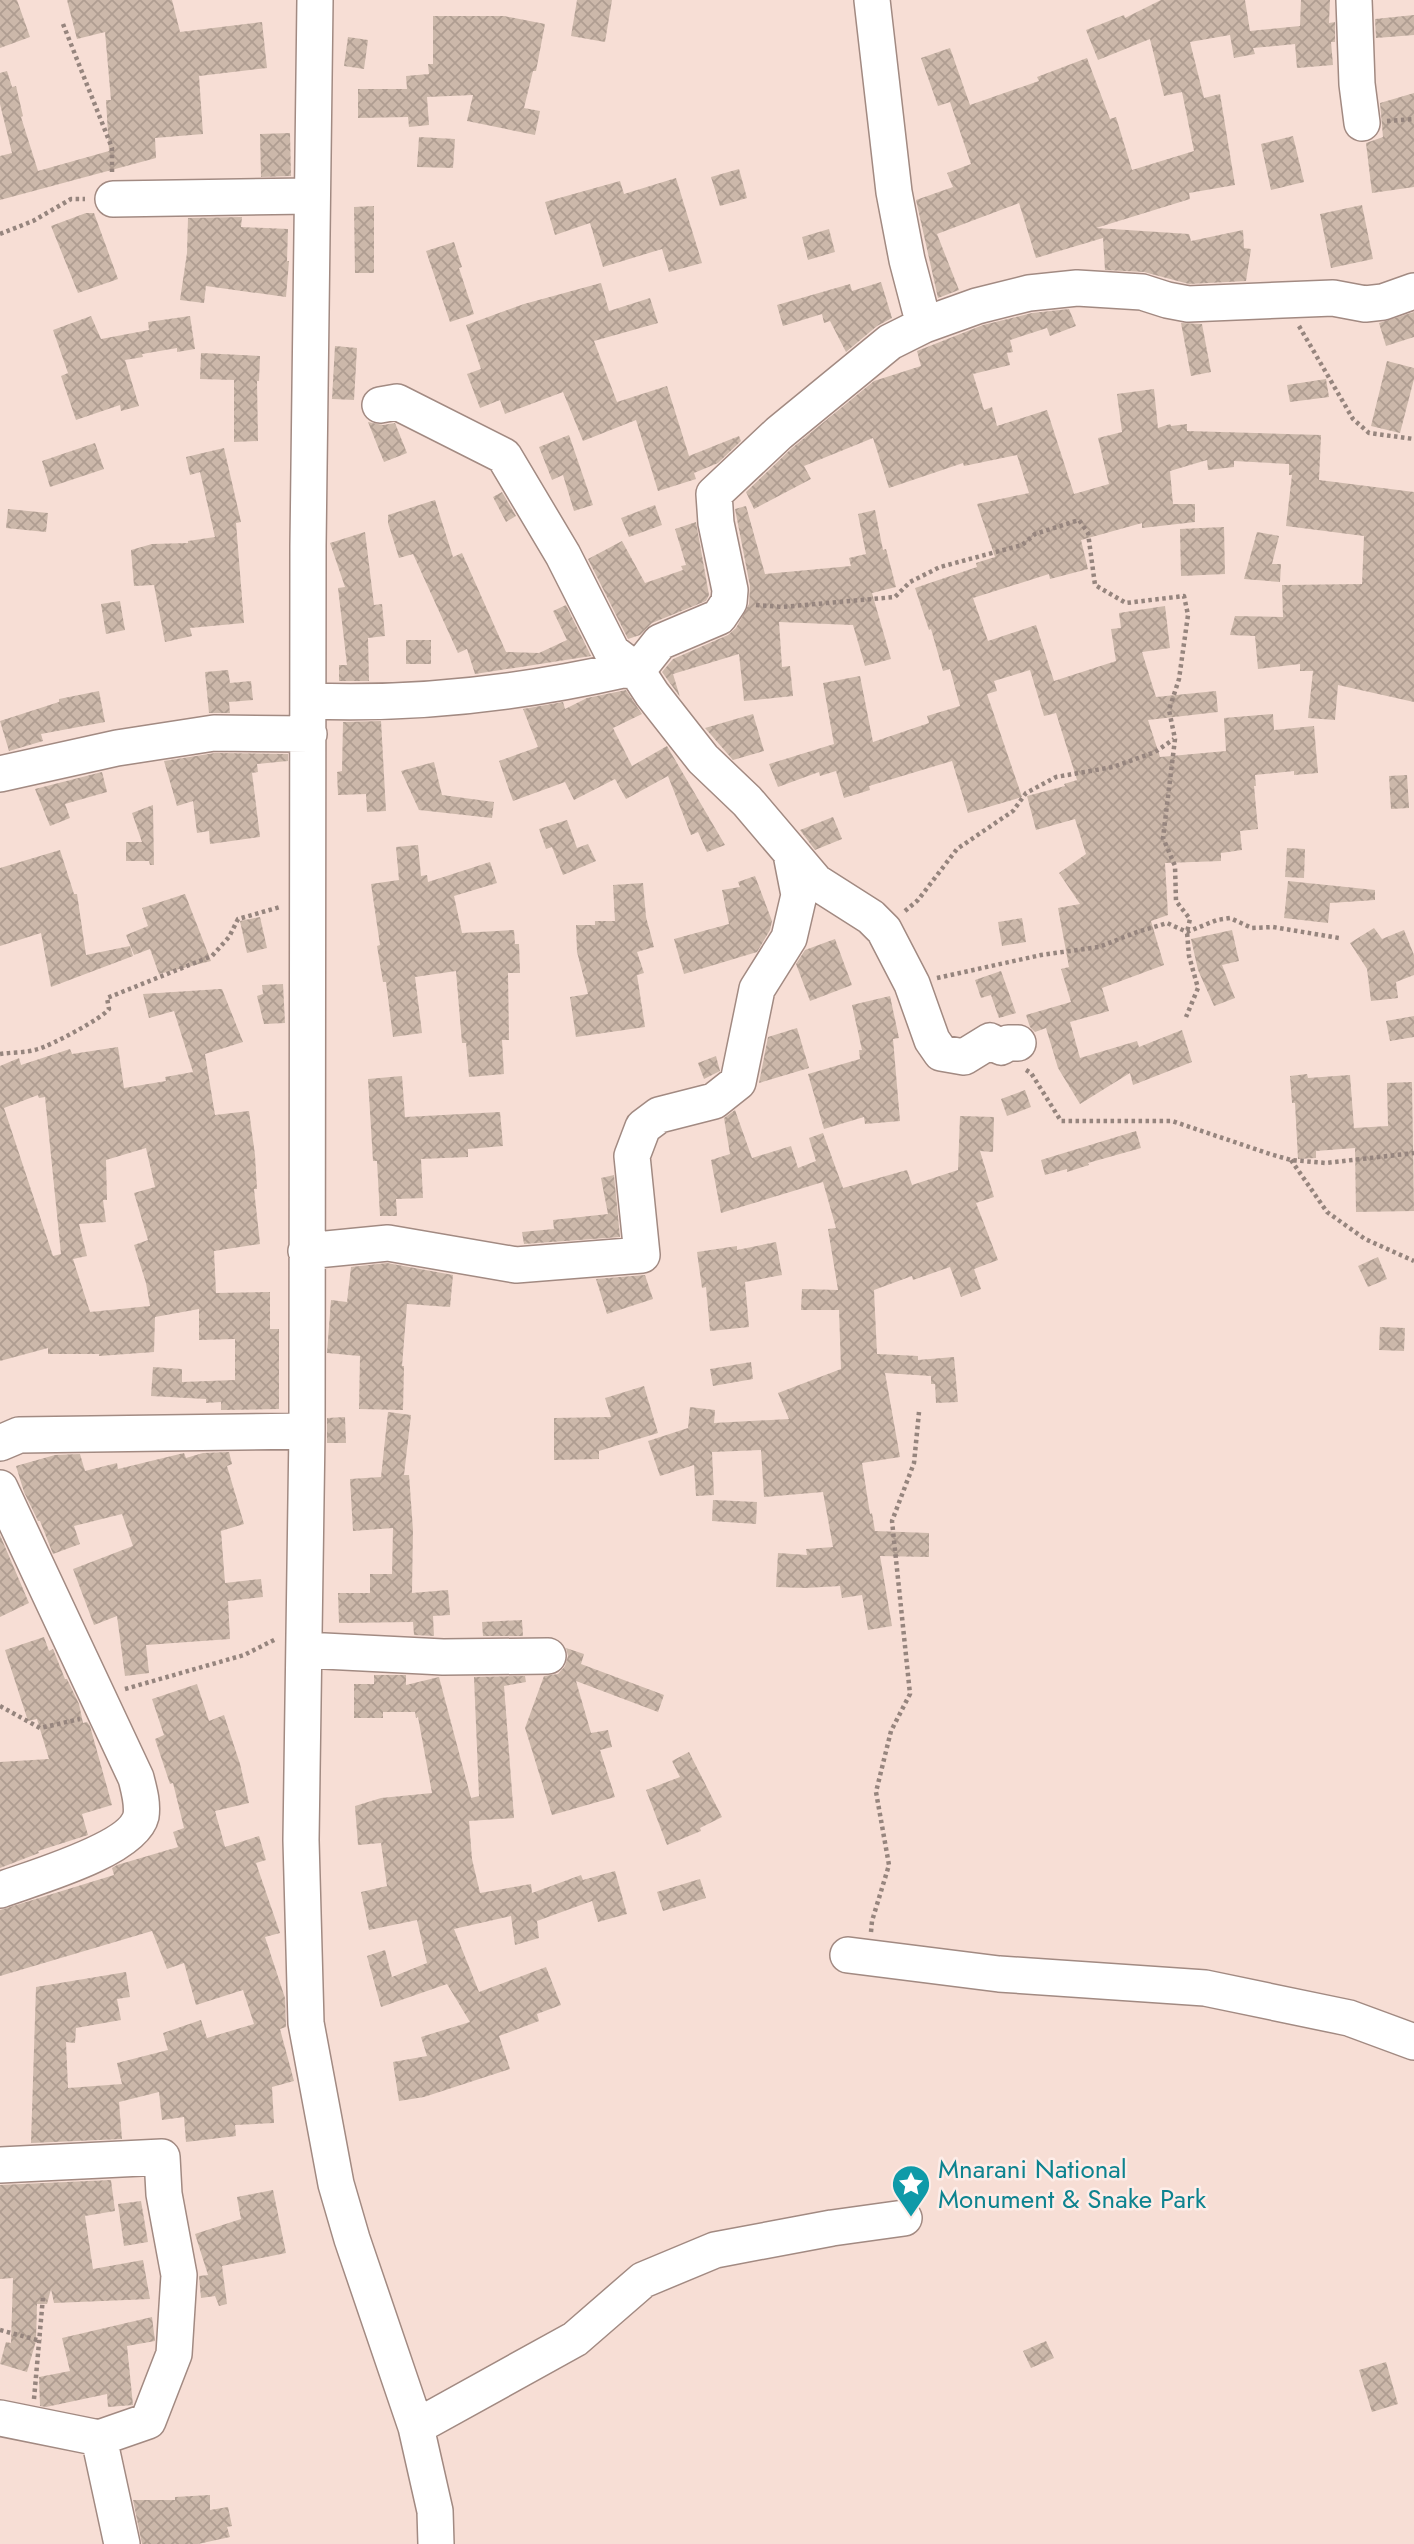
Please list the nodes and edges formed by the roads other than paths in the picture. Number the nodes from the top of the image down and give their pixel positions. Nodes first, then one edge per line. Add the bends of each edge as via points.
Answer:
1 (315, 0) edge
2 (872, 0) edge
3 (1354, 0) edge
4 (1362, 123) dead end
5 (312, 196) junction
6 (113, 199) road end
7 (1414, 291) edge
8 (925, 325) junction
9 (380, 405) dead end
10 (637, 671) junction
11 (309, 718) junction
12 (0, 774) edge
13 (791, 855) junction
14 (1004, 1042) road end
15 (306, 1251) junction
16 (307, 1431) junction
17 (0, 1443) edge
18 (0, 1488) edge
19 (304, 1650) junction
20 (548, 1656) dead end
21 (0, 1890) edge
22 (859, 1956) road end
23 (1414, 2042) edge
24 (0, 2165) edge
25 (904, 2218) dead end
26 (16, 2421) edge
27 (416, 2427) junction
28 (99, 2438) junction
29 (122, 2544) edge
30 (436, 2544) edge

1 - 5 street
2 - 8 street via 894,192
3 - 4 street
5 - 6 street
5 - 11 street
7 - 8 street via 1383,302 1333,298 1188,304 1142,292 1077,288 1029,293
8 - 10 street via 890,342 779,433 714,494 729,602 719,617 660,642
9 - 10 street via 397,402 504,456 563,555 612,652
10 - 11 street via 537,687 363,703
10 - 13 street via 704,759 747,801
11 - 12 street via 117,748
11 - 15 street
13 - 14 street via 816,882 884,930 941,1053 964,1057
13 - 15 street via 797,906 789,938 757,989 737,1082 714,1101 659,1115 643,1127 632,1156 642,1255 516,1265 388,1243
15 - 16 street
16 - 17 street via 19,1435
16 - 19 street
18 - 21 street via 136,1778 141,1798 135,1829 115,1845
19 - 20 street via 443,1657
19 - 27 street via 301,1840 306,2023 336,2184
22 - 23 street via 999,1974 1205,1988 1349,2018
24 - 28 street via 162,2157 179,2276 174,2354 148,2421
25 - 27 street via 715,2250 643,2280 575,2340
26 - 28 street
27 - 30 street via 435,2511
28 - 29 street

